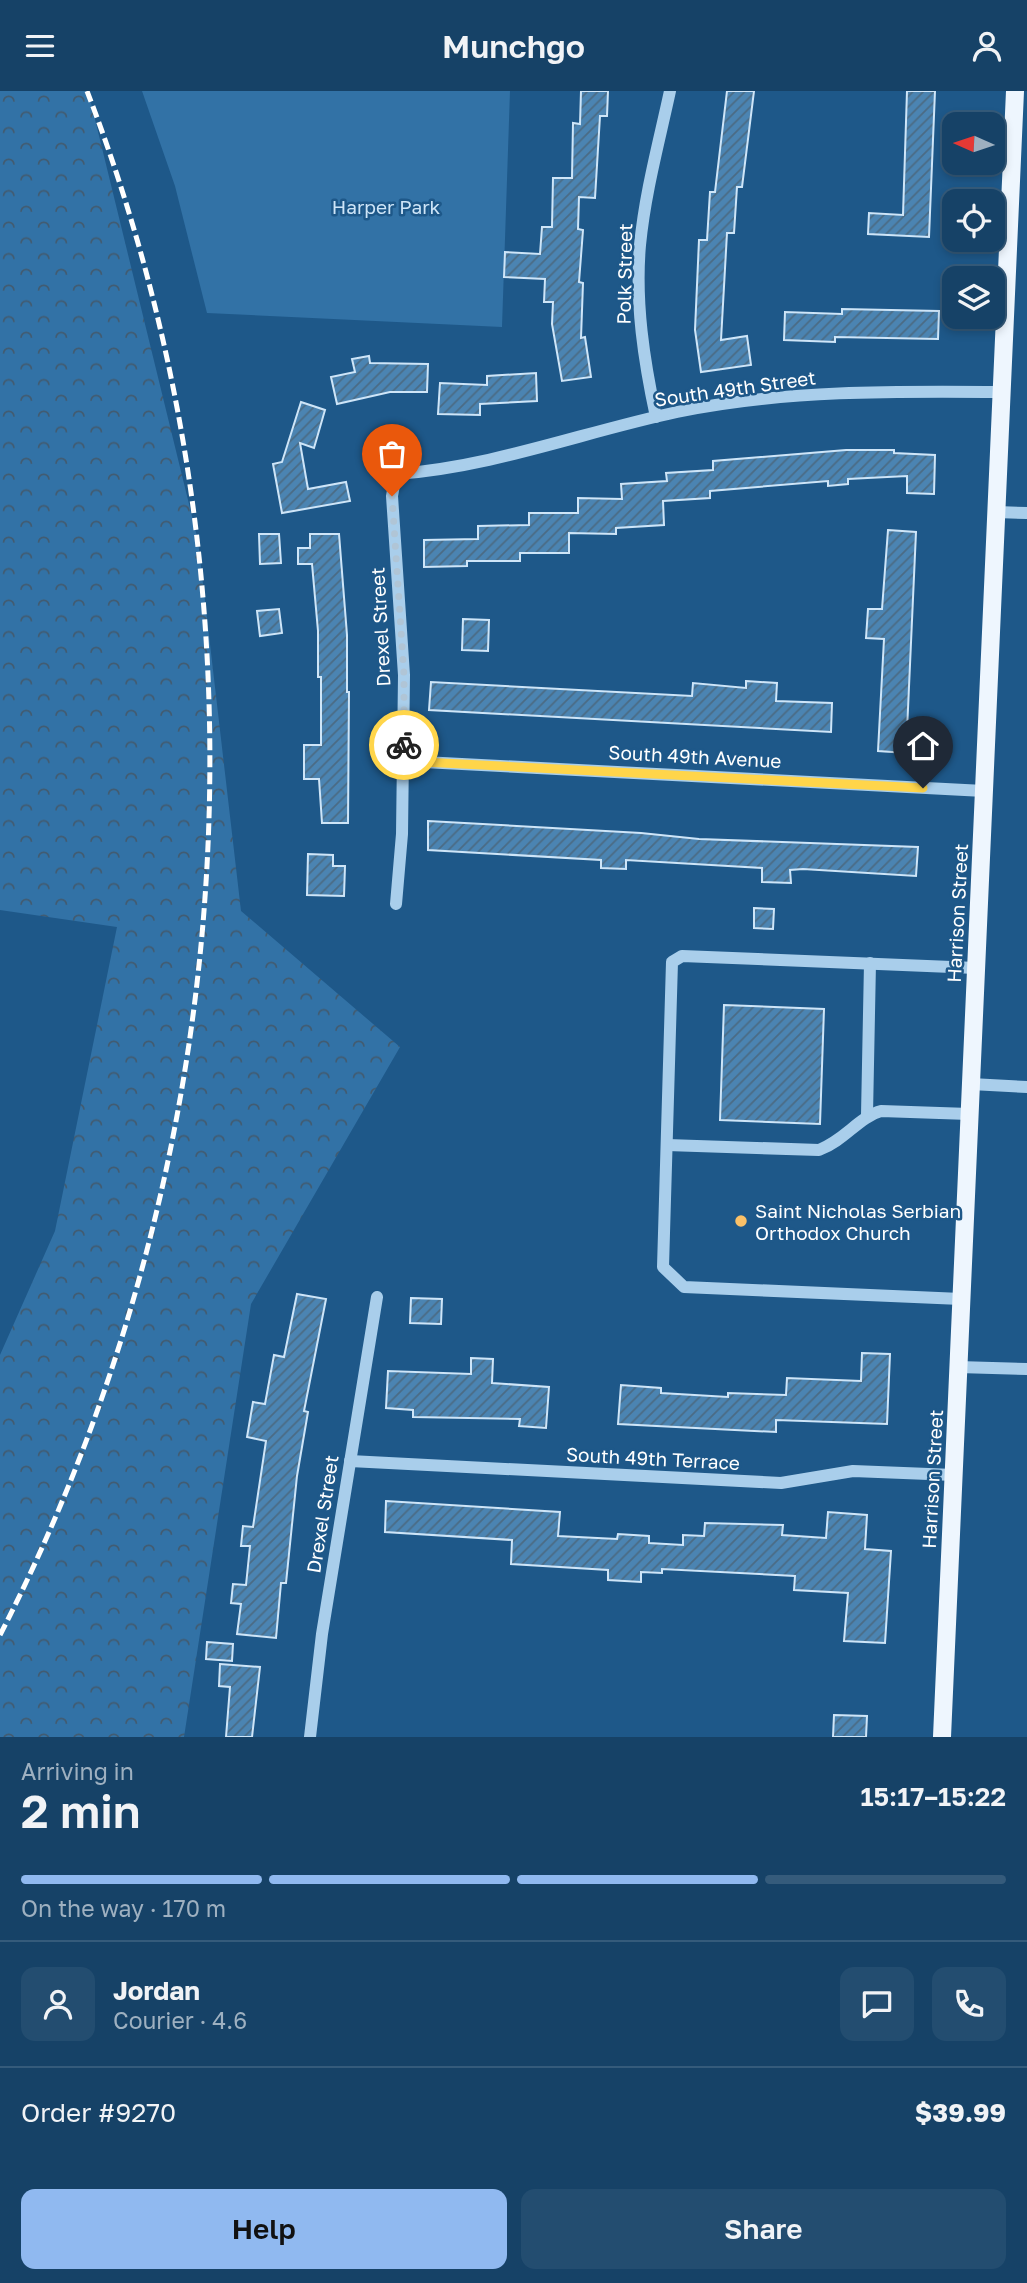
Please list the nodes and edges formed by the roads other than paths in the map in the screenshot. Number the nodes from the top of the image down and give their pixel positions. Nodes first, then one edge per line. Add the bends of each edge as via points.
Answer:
1 (670, 91) edge
2 (1015, 91) edge
3 (1002, 392) junction
4 (656, 417) junction
5 (396, 474) joint
6 (996, 512) junction
7 (1027, 513) edge
8 (404, 761) junction
9 (984, 791) junction
10 (396, 904) dead end
11 (870, 963) junction
12 (976, 968) junction
13 (971, 1084) junction
14 (1027, 1087) edge
15 (969, 1114) junction
16 (867, 1115) junction
17 (667, 1145) junction
18 (377, 1297) dead end
19 (961, 1299) junction
20 (958, 1367) junction
21 (1027, 1369) edge
22 (351, 1461) junction
23 (954, 1475) junction
24 (310, 1737) edge
25 (942, 1737) edge

1 - 4 street, Polk Street via 640,246 640,327
2 - 3 main road, Harrison Street
3 - 4 street, South 49th Street via 848,393 764,399
3 - 6 main road, Harrison Street
4 - 5 street, South 49th Street via 505,458
5 - 8 street, Drexel Street via 392,496 404,675
6 - 7 street
6 - 9 main road, Harrison Street
8 - 9 street, South 49th Avenue
8 - 10 street, Drexel Street
9 - 12 main road, Harrison Street
11 - 12 street
11 - 16 street
11 - 17 street via 682,956 672,963
12 - 13 main road, Harrison Street
13 - 14 street
13 - 15 main road, Harrison Street
15 - 16 street via 881,1111
15 - 19 main road, Harrison Street
16 - 17 street via 837,1143 819,1150
17 - 19 street via 663,1267 684,1287
18 - 22 street, Drexel Street
19 - 20 main road, Harrison Street
20 - 21 street
20 - 23 main road, Harrison Street
22 - 23 street, South 49th Terrace via 781,1483 853,1471
22 - 24 street, Drexel Street
23 - 25 main road, Harrison Street

